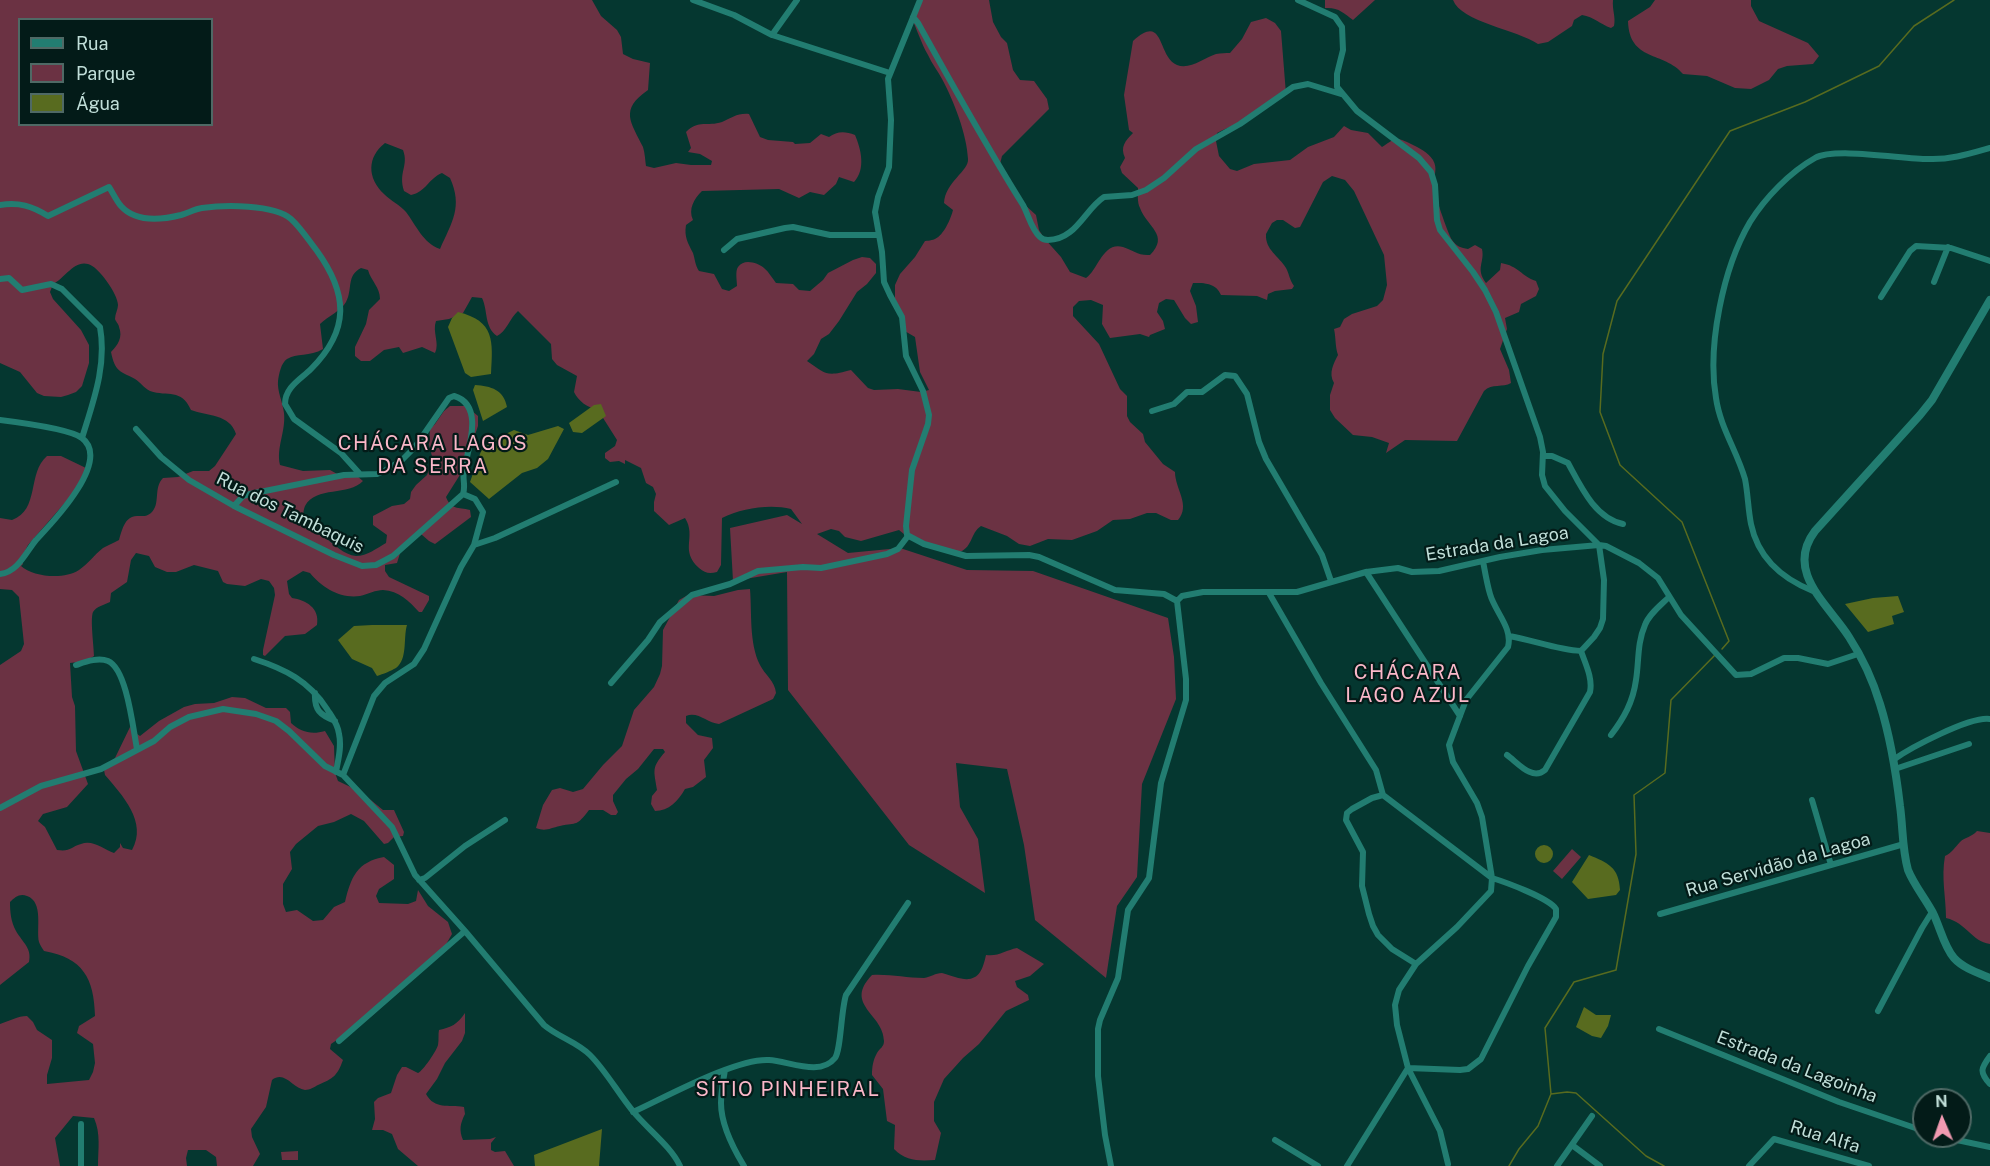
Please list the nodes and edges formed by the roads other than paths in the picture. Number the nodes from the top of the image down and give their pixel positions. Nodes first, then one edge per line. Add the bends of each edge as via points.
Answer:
1 (693, 0) edge
2 (797, 0) edge
3 (920, 0) edge
4 (1298, 0) edge
5 (913, 17) junction
6 (772, 35) junction
7 (890, 73) junction
8 (1341, 94) junction
9 (1990, 148) edge
10 (0, 205) edge
11 (879, 235) junction
12 (1948, 247) junction
13 (724, 250) dead end
14 (1990, 261) edge
15 (0, 279) edge
16 (1934, 282) dead end
17 (1881, 297) dead end
18 (1990, 300) edge
19 (1152, 411) dead end
20 (0, 420) edge
21 (136, 429) dead end
22 (82, 438) junction
23 (1543, 456) junction
24 (359, 473) junction
25 (616, 482) dead end
26 (463, 494) junction
27 (234, 506) junction
28 (1623, 524) dead end
29 (908, 536) junction
30 (474, 545) junction
31 (1599, 545) junction
32 (1483, 561) junction
33 (1366, 572) junction
34 (0, 574) edge
35 (1331, 581) junction
36 (1813, 591) junction
37 (1269, 593) junction
38 (1669, 597) junction
39 (1177, 601) junction
40 (1509, 636) junction
41 (1581, 651) junction
42 (1858, 654) junction
43 (254, 658) dead end
44 (76, 665) dead end
45 (611, 683) dead end
46 (1460, 716) junction
47 (1990, 719) edge
48 (1611, 735) dead end
49 (1969, 744) dead end
50 (137, 749) junction
51 (1508, 755) dead end
52 (1894, 765) junction
53 (336, 772) junction
54 (343, 775) junction
55 (1383, 795) junction
56 (1812, 800) dead end
57 (0, 808) edge
58 (505, 820) dead end
59 (1904, 844) junction
60 (1831, 865) junction
61 (1492, 878) junction
62 (419, 880) junction
63 (908, 903) dead end
64 (1932, 912) junction
65 (1660, 914) dead end
66 (465, 931) junction
67 (1416, 964) junction
68 (1990, 978) edge
69 (1878, 1011) dead end
70 (1659, 1029) dead end
71 (339, 1041) dead end
72 (1990, 1056) edge
73 (1408, 1068) junction
74 (725, 1070) junction
75 (1990, 1084) edge
76 (633, 1112) junction
77 (1592, 1116) dead end
78 (81, 1124) dead end
79 (1912, 1127) edge
80 (1275, 1140) dead end
81 (1972, 1143) edge
82 (1572, 1145) junction
83 (1990, 1147) edge
84 (1448, 1164) dead end
85 (81, 1166) edge
86 (680, 1166) edge
87 (744, 1166) edge
88 (1111, 1166) edge
89 (1318, 1166) edge
90 (1347, 1166) edge
91 (1557, 1166) edge
92 (1600, 1166) edge
93 (1749, 1166) edge
94 (1869, 1166) edge

1 - 6 street
2 - 6 street
3 - 5 street
4 - 8 street via 1335,17 1342,27 1343,50 1336,81
5 - 7 street
5 - 8 street via 1039,237 1046,240 1071,232 1104,197 1146,190 1196,149 1293,87 1308,84
6 - 7 street
7 - 11 street via 890,150 888,172 876,206
8 - 23 street via 1431,172 1440,230 1479,281 1496,312 1540,437
9 - 36 street via 1941,159 1823,155 1780,186 1742,237 1719,307 1715,395 1741,468 1751,524 1760,549 1783,575
10 - 24 street via 33,207 48,216 109,187 122,208 143,219 166,219 201,208 224,207 273,210 290,218 332,272 338,290 340,321 334,341 287,392 285,404 294,419 340,453
11 - 13 street via 830,235 793,227 737,238
11 - 29 street via 884,282 902,316 906,356 923,391 929,415 909,486
12 - 14 street
12 - 16 street
12 - 17 street via 1913,247
15 - 22 street via 9,278 22,290 51,284 62,289 98,322 98,387
18 - 36 street via 1920,416 1809,539 1805,555
19 - 35 street via 1174,404 1187,392 1202,392 1225,375 1235,376 1247,394 1266,459 1322,555
20 - 22 street
21 - 27 street, Rua dos Tambaquis via 166,462
22 - 34 street via 89,459 79,488 21,561
23 - 28 street via 1568,463 1581,490 1611,521
23 - 31 street via 1545,486
24 - 26 street via 377,474 401,460 454,396 464,401 473,425
24 - 27 street via 250,494
25 - 30 street
26 - 27 street, Rua dos Tambaquis via 393,556 371,567 343,559
26 - 30 street via 475,499 483,512
29 - 39 street via 958,555 1040,557 1115,590 1164,594
29 - 45 street via 898,549 887,554 821,568 758,571 692,596 660,622
30 - 54 street via 424,649 414,664 385,683 374,696
31 - 32 street, Estrada da Lagoa
31 - 38 street, Estrada da Lagoa via 1649,570
31 - 41 street via 1604,580 1603,619
32 - 33 street, Estrada da Lagoa via 1440,571 1398,568
32 - 40 street via 1489,592
33 - 35 street, Estrada da Lagoa
33 - 46 street
35 - 37 street, Estrada da Lagoa via 1297,592
36 - 42 street
37 - 39 street, Estrada da Lagoa via 1203,592 1182,596
37 - 55 street via 1376,770
38 - 42 street, Estrada da Lagoa via 1680,615 1736,675 1751,674 1784,658 1828,664
38 - 48 street via 1645,624 1632,698
39 - 88 street via 1186,700 1161,783 1149,878 1128,910 1116,985 1098,1029 1098,1076
40 - 41 street
40 - 46 street via 1508,647 1466,700
41 - 51 street via 1590,692 1545,770 1533,774
42 - 52 street via 1880,704
43 - 53 street via 299,678 315,693 339,733
44 - 50 street via 106,660 117,668
46 - 61 street via 1451,737 1450,752 1482,817
47 - 52 street via 1925,740
49 - 52 street
50 - 53 street via 189,717 229,710 276,721
50 - 57 street via 92,772 41,786
52 - 59 street
53 - 54 street
54 - 62 street via 392,827
55 - 61 street
55 - 67 street via 1352,809 1346,820 1363,852 1362,886 1373,926 1392,949
56 - 60 street
58 - 62 street
59 - 60 street, Rua Servidão da Lagoa
59 - 64 street via 1912,880
60 - 65 street, Rua Servidão da Lagoa
61 - 67 street via 1491,891
61 - 73 street via 1554,905 1556,917 1481,1059 1460,1071
62 - 66 street
63 - 74 street via 846,995 839,1047 832,1061 816,1067 758,1060
64 - 68 street via 1954,958
64 - 69 street
66 - 71 street
66 - 76 street via 544,1025 591,1056
67 - 73 street via 1395,1005
70 - 79 street, Estrada da Lagoinha via 1839,1102
72 - 75 street via 1982,1072
73 - 84 street via 1440,1131
73 - 90 street
74 - 76 street
74 - 87 street via 722,1116
76 - 86 street
77 - 82 street
78 - 85 street
80 - 89 street
81 - 83 street
82 - 91 street
82 - 92 street
93 - 94 street, Rua Alfa via 1774,1139

